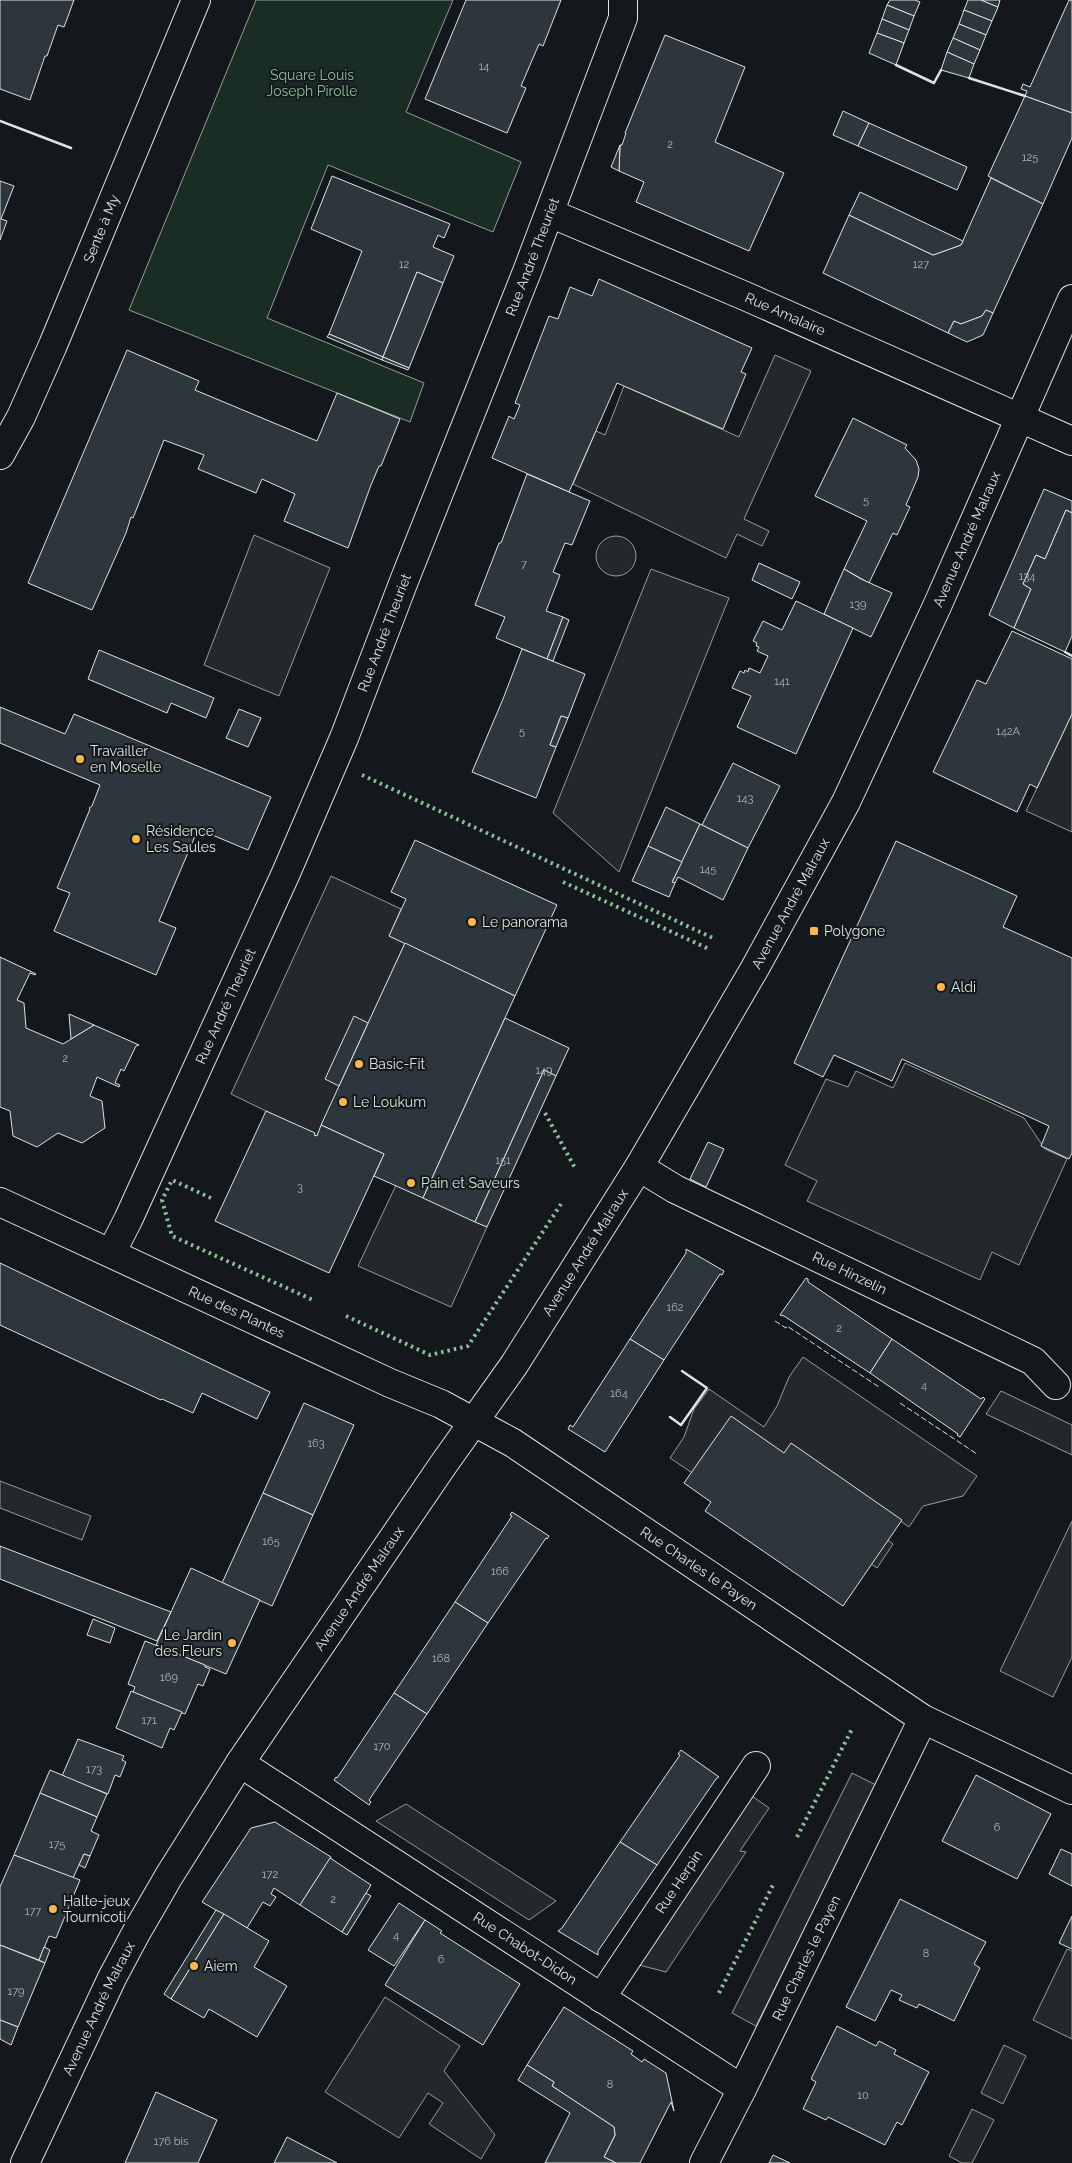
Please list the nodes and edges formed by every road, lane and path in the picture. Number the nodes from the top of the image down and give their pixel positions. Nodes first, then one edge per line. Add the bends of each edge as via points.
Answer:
1 (196, 0) edge
2 (623, 0) edge
3 (550, 213) junction
4 (1072, 299) edge
5 (1019, 418) junction
6 (1072, 441) edge
7 (0, 455) edge
8 (639, 1167) junction
9 (0, 1202) edge
10 (111, 1254) junction
11 (1056, 1385) dead end
12 (474, 1422) junction
13 (923, 1719) junction
14 (240, 1763) junction
15 (756, 1766) dead end
16 (1072, 1790) edge
17 (601, 1998) junction
18 (742, 2089) junction
19 (25, 2163) edge
20 (704, 2163) edge

1 - 7 street, Sente à My via 53,345
2 - 3 street, Rue André Theuriet via 623,18
3 - 5 street, Rue Amalaire
3 - 10 street, Rue André Theuriet via 344,738 282,882
4 - 5 street, Avenue André Malraux
5 - 6 street, Rue Amalaire
5 - 8 street, Avenue André Malraux via 938,604 846,802 755,968
8 - 11 street, Rue Hinzelin via 675,1189 1033,1361
8 - 12 street, Avenue André Malraux via 514,1365
9 - 10 street, Rue des Plantes
10 - 12 street, Rue des Plantes
12 - 13 street, Rue Charles le Payen via 532,1454
12 - 14 street, Avenue André Malraux
13 - 16 street, Rue Charles le Payen
13 - 18 street, Rue Charles le Payen
14 - 17 street, Rue Chabot-Didon
14 - 19 street, Avenue André Malraux via 136,1933
15 - 17 street, Rue Herpin
17 - 18 street, Rue Chabot-Didon
18 - 20 street

